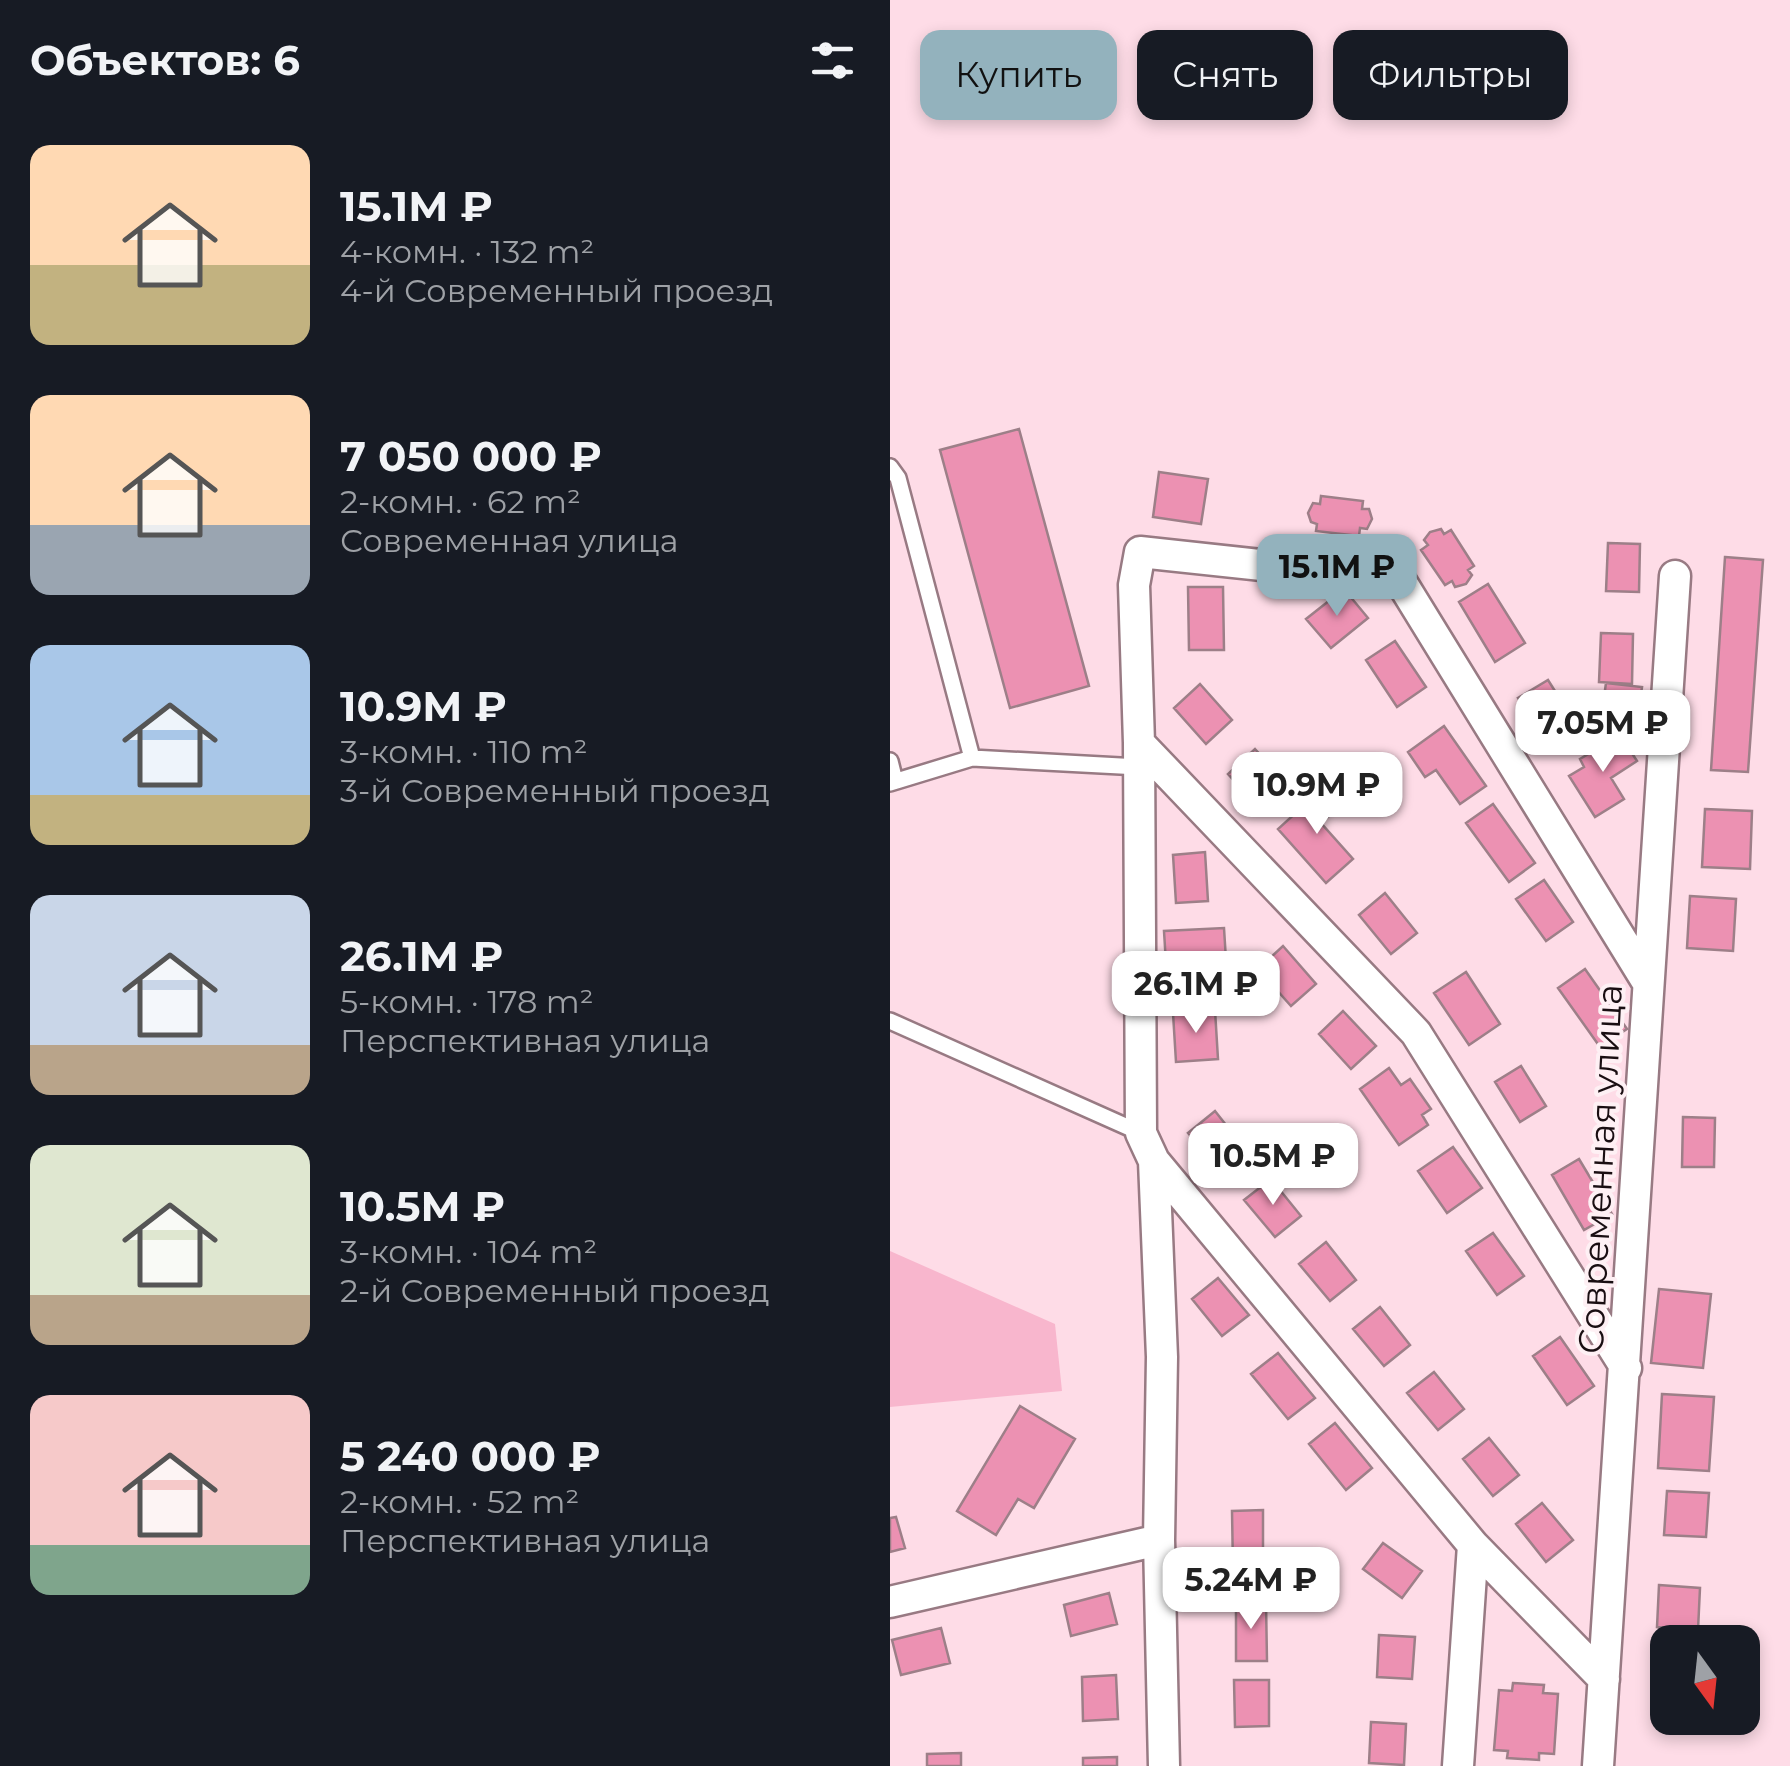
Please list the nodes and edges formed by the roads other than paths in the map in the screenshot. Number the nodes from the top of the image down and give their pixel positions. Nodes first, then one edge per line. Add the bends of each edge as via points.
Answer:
1 (890, 467) edge
2 (1676, 576) dead end
3 (1139, 755) junction
4 (972, 758) junction
5 (890, 761) edge
6 (893, 782) edge
7 (1648, 983) junction
8 (890, 1021) edge
9 (1142, 1133) junction
10 (1154, 1161) junction
11 (1626, 1368) junction
12 (1160, 1540) junction
13 (1473, 1546) junction
14 (890, 1602) edge
15 (1604, 1678) junction
16 (1164, 1766) edge
17 (1458, 1766) edge
18 (1598, 1766) edge

1 - 4 lane
2 - 7 street, Современная улица
3 - 4 lane
3 - 7 street via 1134,585 1140,552 1400,580
3 - 9 street
3 - 11 street via 1416,1033
4 - 6 lane
5 - 6 lane
7 - 11 street, Современная улица
8 - 9 lane
9 - 10 street
10 - 12 street
10 - 13 street
11 - 15 street, Современная улица
12 - 14 street
12 - 16 street
13 - 15 street
13 - 17 street
15 - 18 street, Современная улица

